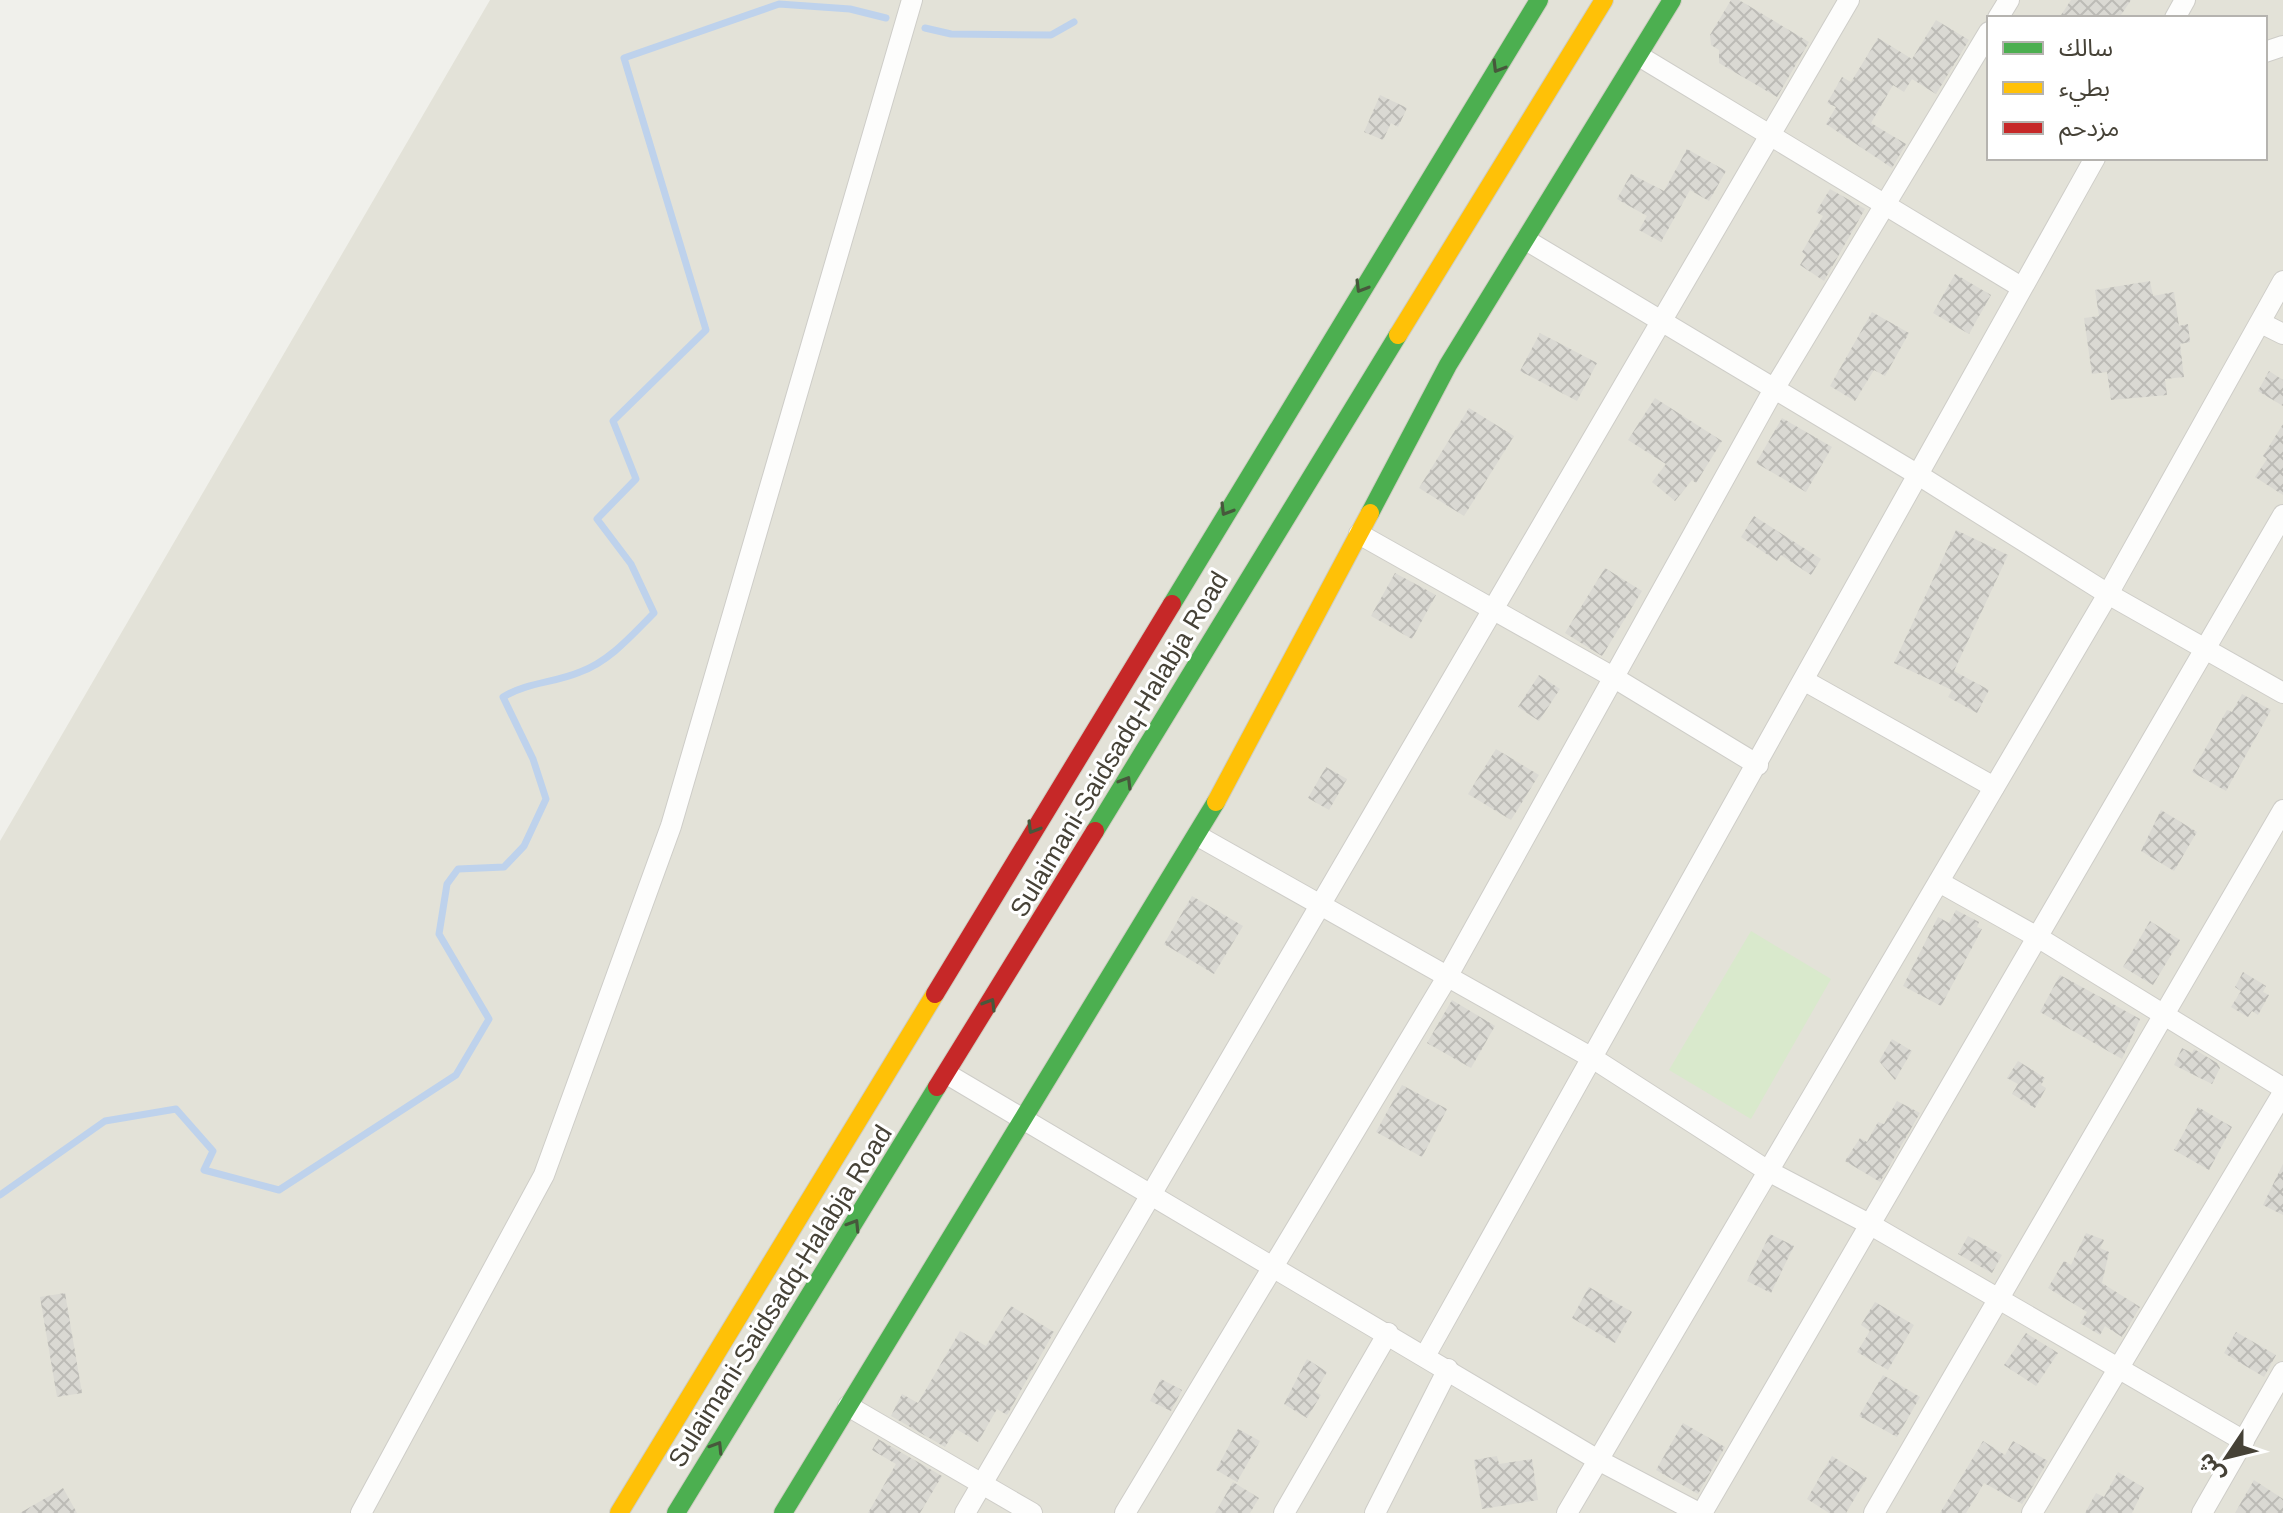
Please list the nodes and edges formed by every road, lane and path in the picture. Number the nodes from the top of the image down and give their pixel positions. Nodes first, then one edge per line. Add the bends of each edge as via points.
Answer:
1 (912, 0) edge
2 (1539, 0) edge
3 (1604, 0) edge
4 (1672, 0) edge
5 (1849, 0) edge
6 (1987, 35) edge
7 (1639, 56) junction
8 (1769, 135) junction
9 (2094, 160) edge
10 (1884, 204) junction
11 (1526, 240) junction
12 (2283, 281) edge
13 (2021, 287) junction
14 (1662, 322) junction
15 (2261, 323) junction
16 (2283, 334) edge
17 (1774, 389) junction
18 (1920, 476) junction
19 (2283, 515) edge
20 (1359, 534) junction
21 (2108, 594) junction
22 (1493, 610) junction
23 (2208, 648) junction
24 (1613, 677) junction
25 (1805, 681) junction
26 (1115, 693) junction
27 (2283, 693) edge
28 (1149, 717) junction
29 (1758, 765) junction
30 (1994, 787) junction
31 (2283, 810) edge
32 (1198, 836) junction
33 (1939, 882) junction
34 (1320, 907) junction
35 (2039, 938) junction
36 (1446, 979) junction
37 (2164, 1015) junction
38 (1594, 1059) junction
39 (947, 1074) junction
40 (2283, 1090) edge
41 (1025, 1118) junction
42 (1768, 1171) junction
43 (1151, 1195) junction
44 (1871, 1225) junction
45 (1273, 1266) junction
46 (1999, 1299) junction
47 (1388, 1333) junction
48 (1425, 1356) junction
49 (1448, 1369) junction
50 (2118, 1369) junction
51 (2283, 1372) edge
52 (848, 1406) junction
53 (2244, 1441) junction
54 (1598, 1460) junction
55 (983, 1483) junction
56 (361, 1513) edge
57 (619, 1513) edge
58 (676, 1513) edge
59 (783, 1513) edge
60 (965, 1513) edge
61 (1032, 1513) edge
62 (1125, 1513) edge
63 (1284, 1513) edge
64 (1375, 1513) edge
65 (1567, 1513) edge
66 (1700, 1513) edge
67 (1874, 1513) edge
68 (2032, 1513) edge
69 (2202, 1513) edge

1 - 56 street via 671,826 560,1132 544,1175
2 -> 26 main road, Sulaimani-Saidsadq-Halabja Road
3 - 28 main road, Sulaimani-Saidsadq-Halabja Road
4 - 7 main road
5 - 8 street
6 - 10 street
7 - 8 street
7 - 11 main road
8 - 10 street
8 - 14 street
9 - 13 street
10 - 13 street
10 - 17 street
11 - 14 street
11 - 20 main road via 1448,365
12 - 15 street
13 - 18 street
14 - 17 street
14 - 22 street
15 - 16 street
15 - 21 street
17 - 18 street
17 - 24 street
18 - 21 street
18 - 25 street
19 - 23 street
20 - 22 street
20 - 32 main road
21 - 23 street
21 - 30 street
22 - 24 street
22 - 34 street
23 - 27 street
23 - 35 street
24 - 29 street
24 - 36 street
25 - 29 street
25 - 30 street
26 - 28 main road
26 -> 57 main road, Sulaimani-Saidsadq-Halabja Road
39 -> 28 main road, Sulaimani-Saidsadq-Halabja Road
29 - 38 street
30 - 33 street
31 - 37 street
32 - 34 street
32 - 41 main road
33 - 35 street
33 - 42 street
34 - 36 street
34 - 43 street
35 - 37 street
35 - 44 street
36 - 38 street
36 - 45 street
37 - 40 street
37 - 46 street
38 - 42 street
38 - 48 street
39 - 41 street
58 -> 39 main road, Sulaimani-Saidsadq-Halabja Road
40 - 50 street
41 - 43 street
41 - 52 main road
42 - 44 street
42 - 54 street
43 - 45 street
43 - 55 street
44 - 46 street
44 - 66 street
45 - 47 street
45 - 62 street
46 - 50 street
46 - 67 street
47 - 48 street
47 - 63 street
48 - 49 street
49 - 54 street
49 - 64 street
50 - 53 street
50 - 68 street
51 - 53 street
52 - 55 street
52 - 59 main road
53 - 69 street
54 - 65 street
54 - 66 street
55 - 60 street
55 - 61 street

